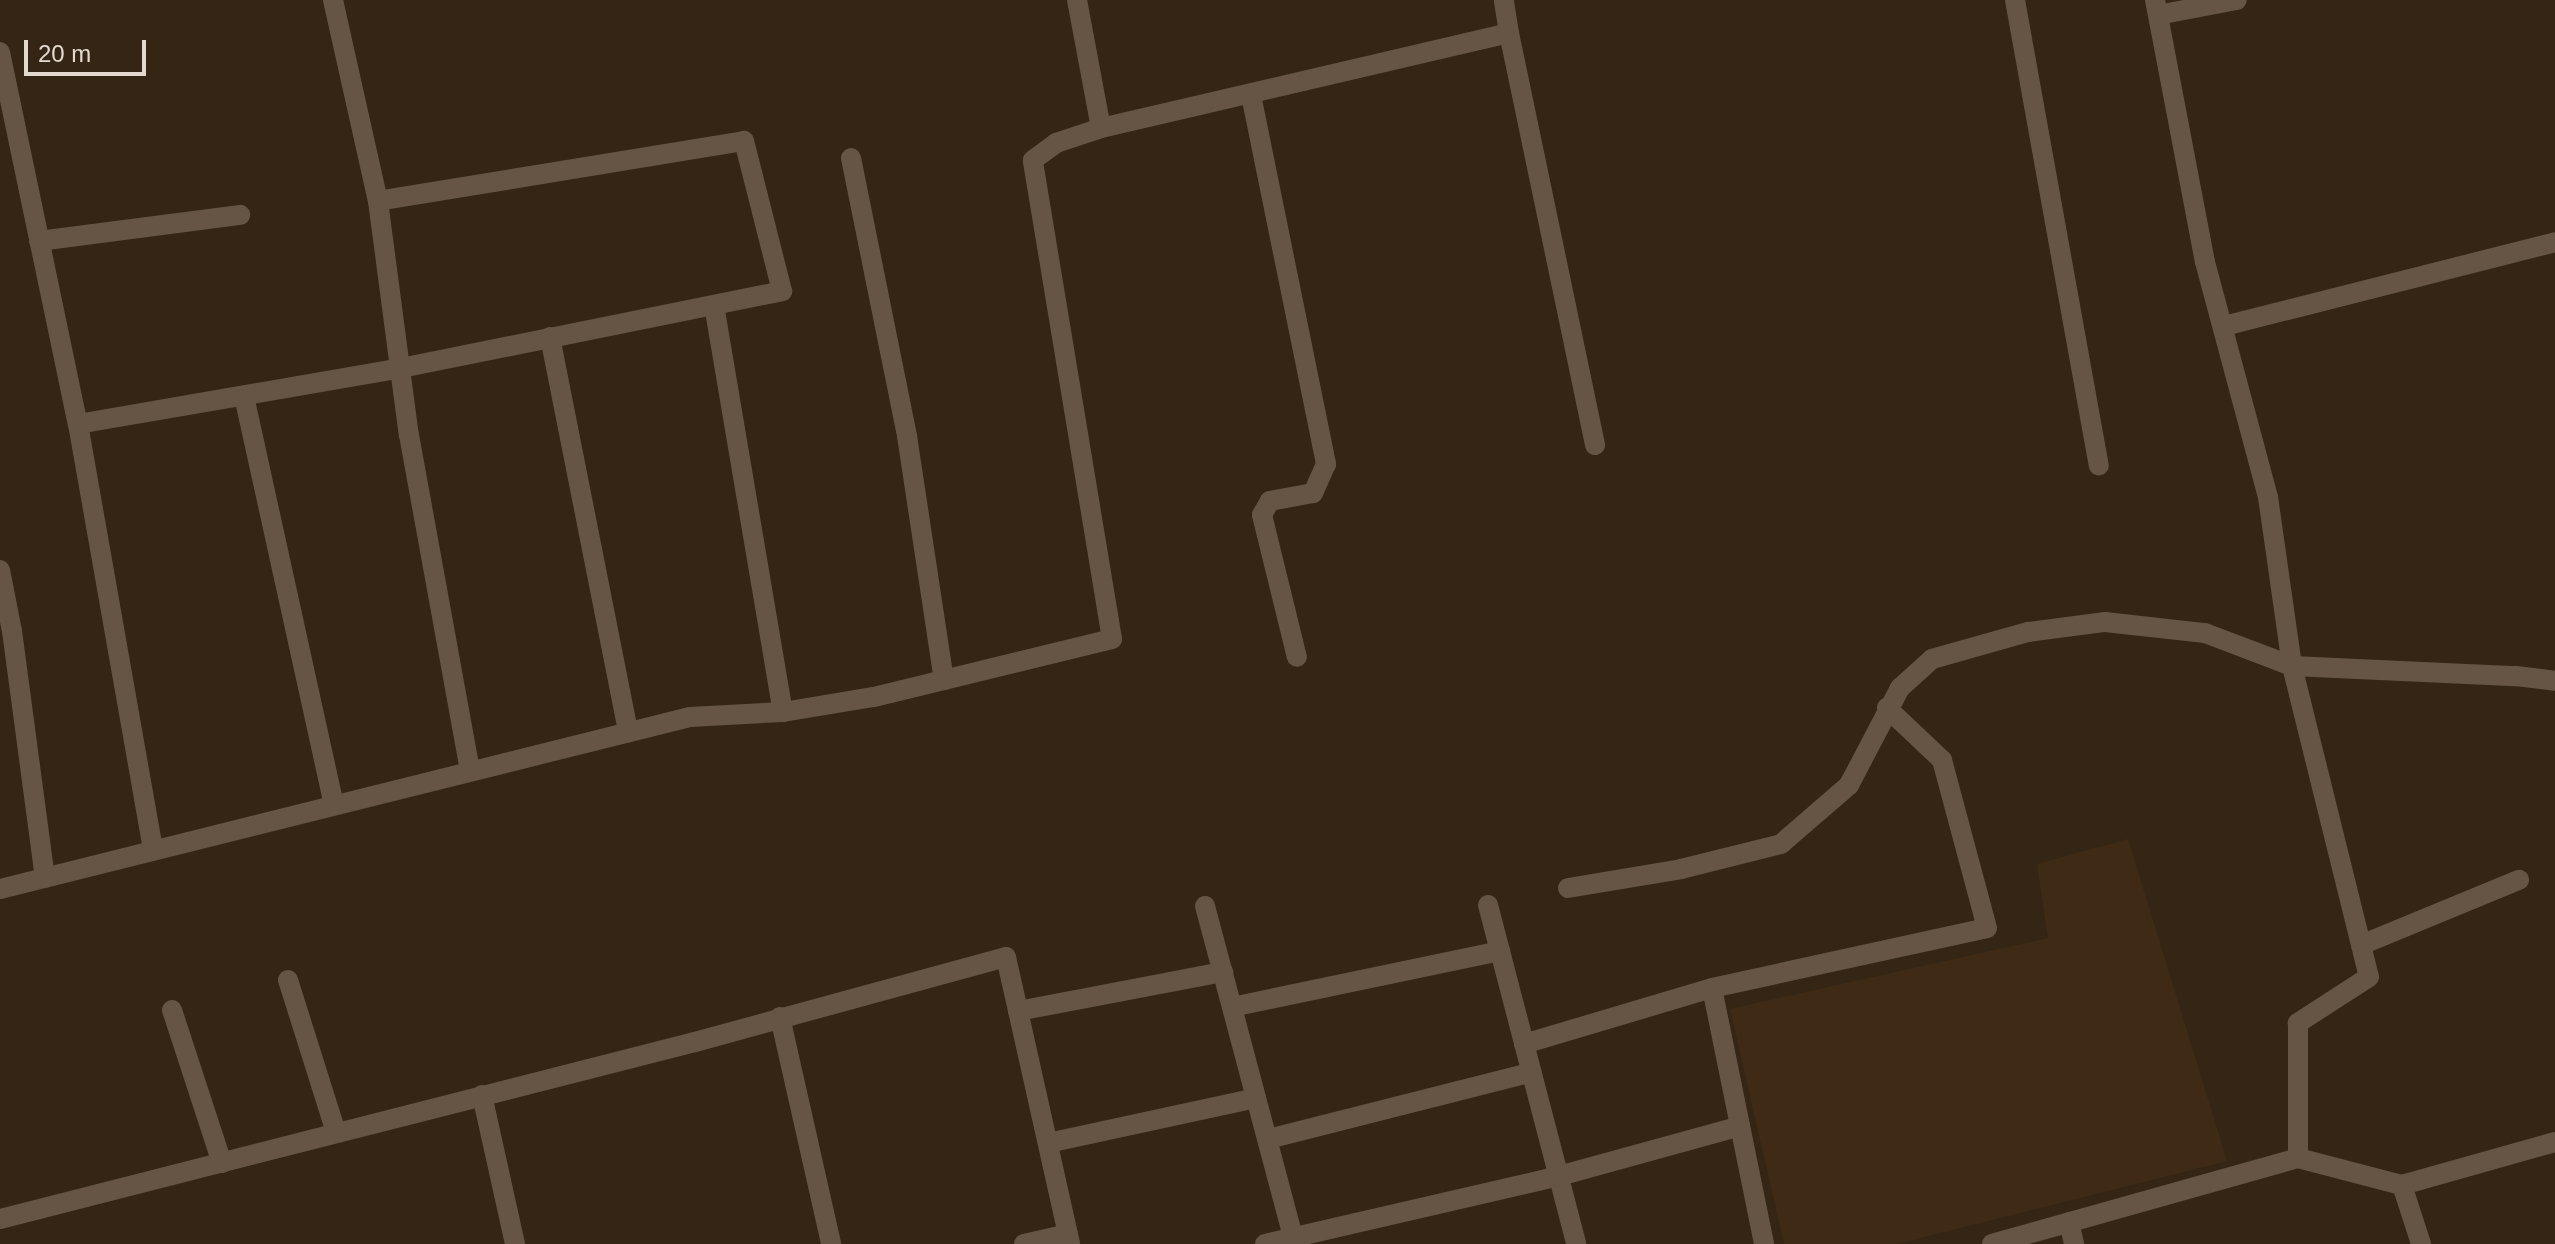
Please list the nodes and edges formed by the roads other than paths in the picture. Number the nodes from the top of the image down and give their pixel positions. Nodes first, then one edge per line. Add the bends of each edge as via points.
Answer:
1 (333, 0) edge
2 (1077, 0) edge
3 (1504, 0) edge
4 (2015, 0) edge
5 (2237, 0) edge
6 (2156, 8) edge
7 (1509, 33) junction
8 (0, 52) edge
9 (1251, 95) junction
10 (1101, 128) junction
11 (851, 158) dead end
12 (378, 201) junction
13 (240, 215) dead end
14 (39, 241) junction
15 (2555, 242) edge
16 (714, 305) junction
17 (2224, 326) junction
18 (550, 337) junction
19 (401, 368) junction
20 (244, 396) junction
21 (78, 424) junction
22 (1595, 445) dead end
23 (2099, 465) dead end
24 (0, 570) edge
25 (1297, 657) dead end
26 (2292, 666) junction
27 (944, 680) junction
28 (2555, 681) edge
29 (1887, 708) junction
30 (783, 712) junction
31 (628, 732) junction
32 (470, 771) junction
33 (334, 804) junction
34 (153, 850) junction
35 (45, 878) junction
36 (2519, 880) dead end
37 (1568, 888) dead end
38 (0, 889) edge
39 (1488, 905) dead end
40 (1205, 906) dead end
41 (2361, 945) junction
42 (1500, 951) junction
43 (1223, 972) junction
44 (288, 980) dead end
45 (1712, 988) junction
46 (1232, 1007) junction
47 (172, 1010) dead end
48 (1018, 1011) junction
49 (780, 1017) junction
50 (1524, 1044) junction
51 (1532, 1072) junction
52 (482, 1095) junction
53 (1256, 1098) junction
54 (1740, 1126) junction
55 (336, 1132) junction
56 (1268, 1139) junction
57 (2555, 1142) edge
58 (1048, 1143) junction
59 (2298, 1158) junction
60 (222, 1163) junction
61 (1559, 1176) junction
62 (2402, 1185) junction
63 (0, 1219) edge
64 (2069, 1222) junction
65 (1293, 1237) junction
66 (1069, 1239) edge
67 (515, 1244) edge
68 (831, 1244) edge
69 (1024, 1244) edge
70 (1265, 1244) edge
71 (1576, 1244) edge
72 (1764, 1244) edge
73 (1992, 1244) edge
74 (2074, 1244) edge
75 (2421, 1244) edge

1 - 12 street
2 - 10 street
3 - 7 street
4 - 23 street
5 - 6 street
6 - 17 street via 2205,262
7 - 9 street
7 - 22 street
8 - 14 street
9 - 10 street
9 - 25 street via 1326,464 1313,493 1270,501 1262,515
10 - 27 street via 1056,143 1033,160 1112,639
11 - 27 street via 907,436
12 - 16 street via 744,141 782,291
12 - 19 street
13 - 14 street
14 - 21 street
15 - 17 street
16 - 18 street
16 - 30 street
17 - 26 street via 2268,497
18 - 19 street
18 - 31 street
19 - 20 street
19 - 32 street
20 - 21 street
20 - 33 street
21 - 34 street
24 - 35 street
26 - 28 street
26 - 29 street via 2205,633 2105,622 2028,632 1932,659
26 - 41 street
27 - 30 street
29 - 37 street via 1849,785 1781,844 1681,869
29 - 45 street via 1942,760 1987,928
30 - 31 street via 690,717
31 - 32 street
32 - 33 street
33 - 34 street
34 - 35 street
35 - 38 street
36 - 41 street
39 - 42 street
40 - 43 street
41 - 59 street via 2369,977 2298,1023
42 - 46 street
42 - 50 street
43 - 46 street
43 - 48 street
44 - 55 street
45 - 50 street
45 - 54 street
46 - 53 street
47 - 60 street
48 - 49 street via 1006,957
48 - 58 street
49 - 52 street
49 - 68 street
50 - 51 street
51 - 56 street
51 - 61 street
52 - 55 street
52 - 67 street
53 - 56 street
53 - 58 street
54 - 61 street
54 - 72 street
55 - 60 street
56 - 65 street
57 - 62 street
58 - 66 street
59 - 62 street
59 - 64 street
60 - 63 street
61 - 65 street
61 - 71 street
62 - 75 street
64 - 73 street
64 - 74 street
65 - 70 street
66 - 69 street

